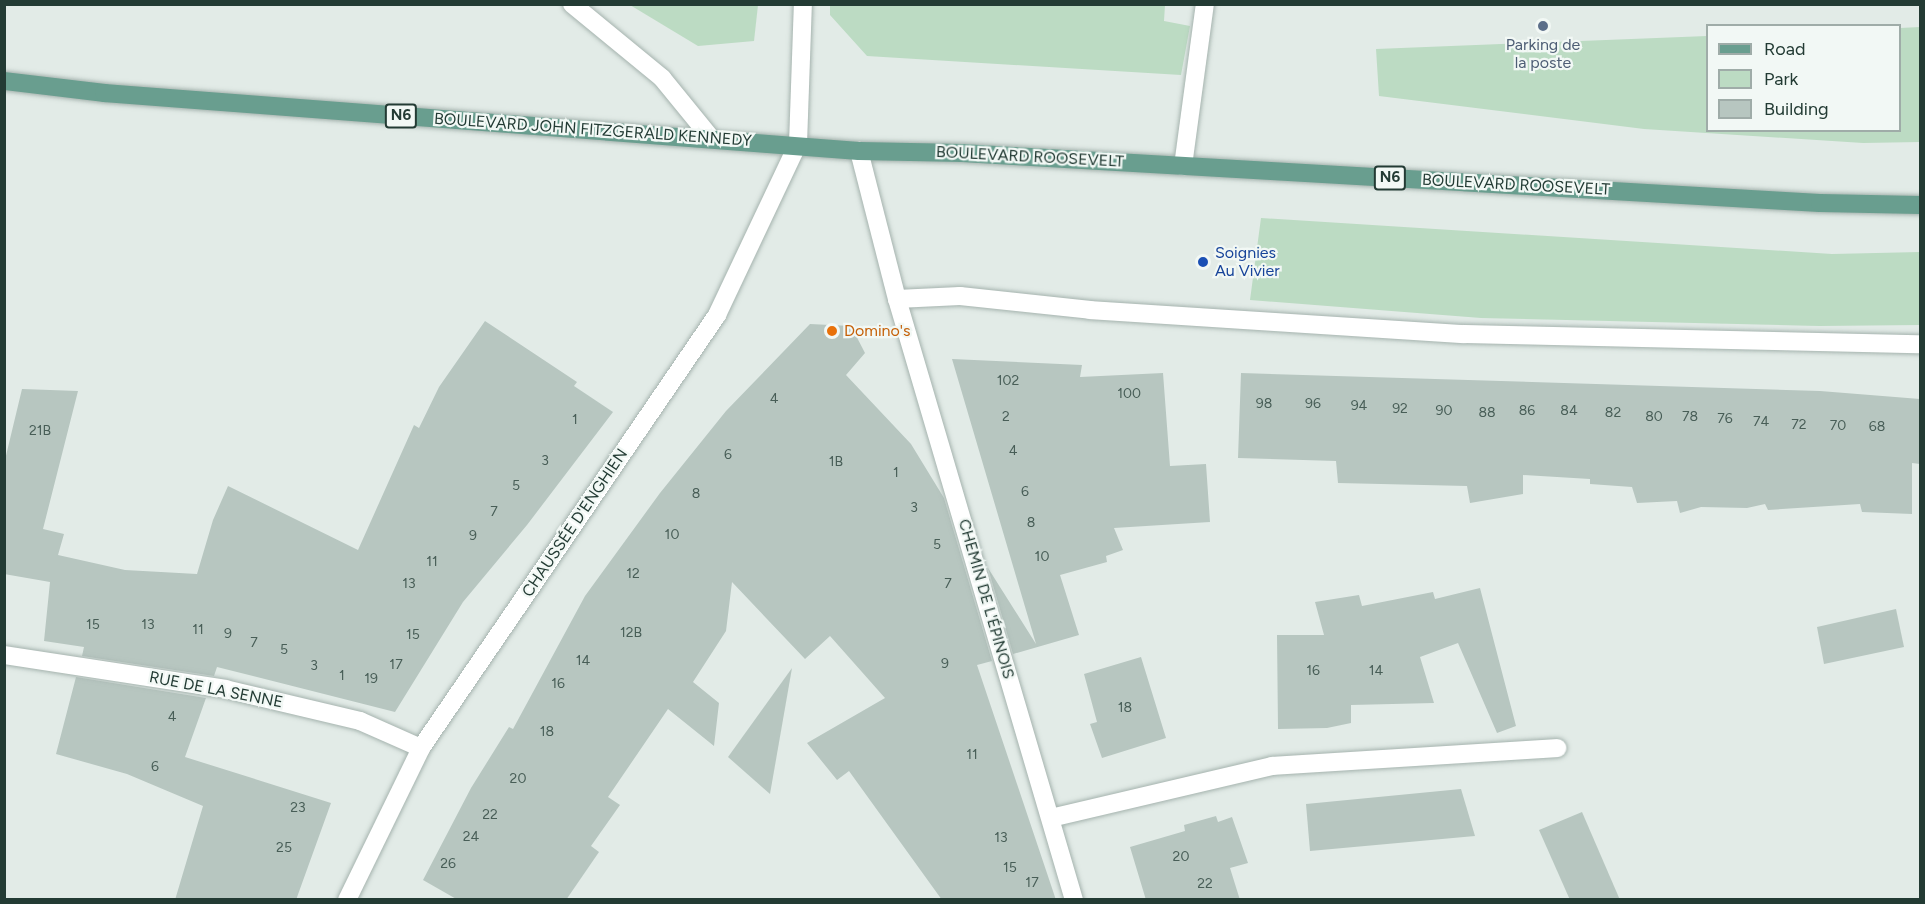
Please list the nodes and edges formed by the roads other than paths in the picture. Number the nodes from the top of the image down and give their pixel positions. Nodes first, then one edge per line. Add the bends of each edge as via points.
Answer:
1 (572, 4) edge
2 (803, 4) edge
3 (1205, 4) edge
4 (4, 81) edge
5 (711, 138) junction
6 (798, 144) junction
7 (859, 151) junction
8 (1183, 166) junction
9 (1920, 205) edge
10 (897, 299) junction
11 (1920, 344) edge
12 (4, 655) edge
13 (421, 748) junction
14 (1557, 748) dead end
15 (1051, 818) junction
16 (347, 900) edge
17 (1074, 900) edge

1 - 5 street via 662,78
2 - 6 street
3 - 8 street
4 - 5 main road, BOULEVARD JOHN FITZGERALD KENNEDY / N6 via 104,93
5 - 6 main road, BOULEVARD JOHN FITZGERALD KENNEDY / N6
6 - 7 main road, BOULEVARD JOHN FITZGERALD KENNEDY / N6
6 - 13 street, CHAUSSÉE D'ENGHIEN via 717,315
7 - 8 main road, BOULEVARD ROOSEVELT / N6
7 - 10 street, CHEMIN DE L'ÉPINOIS
8 - 9 main road, BOULEVARD ROOSEVELT / N6
10 - 11 street via 960,296 1090,310 1463,334
10 - 15 street, CHEMIN DE L'ÉPINOIS
12 - 13 street, RUE DE LA SENNE via 225,689 360,721
13 - 16 street, CHAUSSÉE D'ENGHIEN
14 - 15 street via 1272,766
15 - 17 street, CHEMIN DE L'ÉPINOIS

